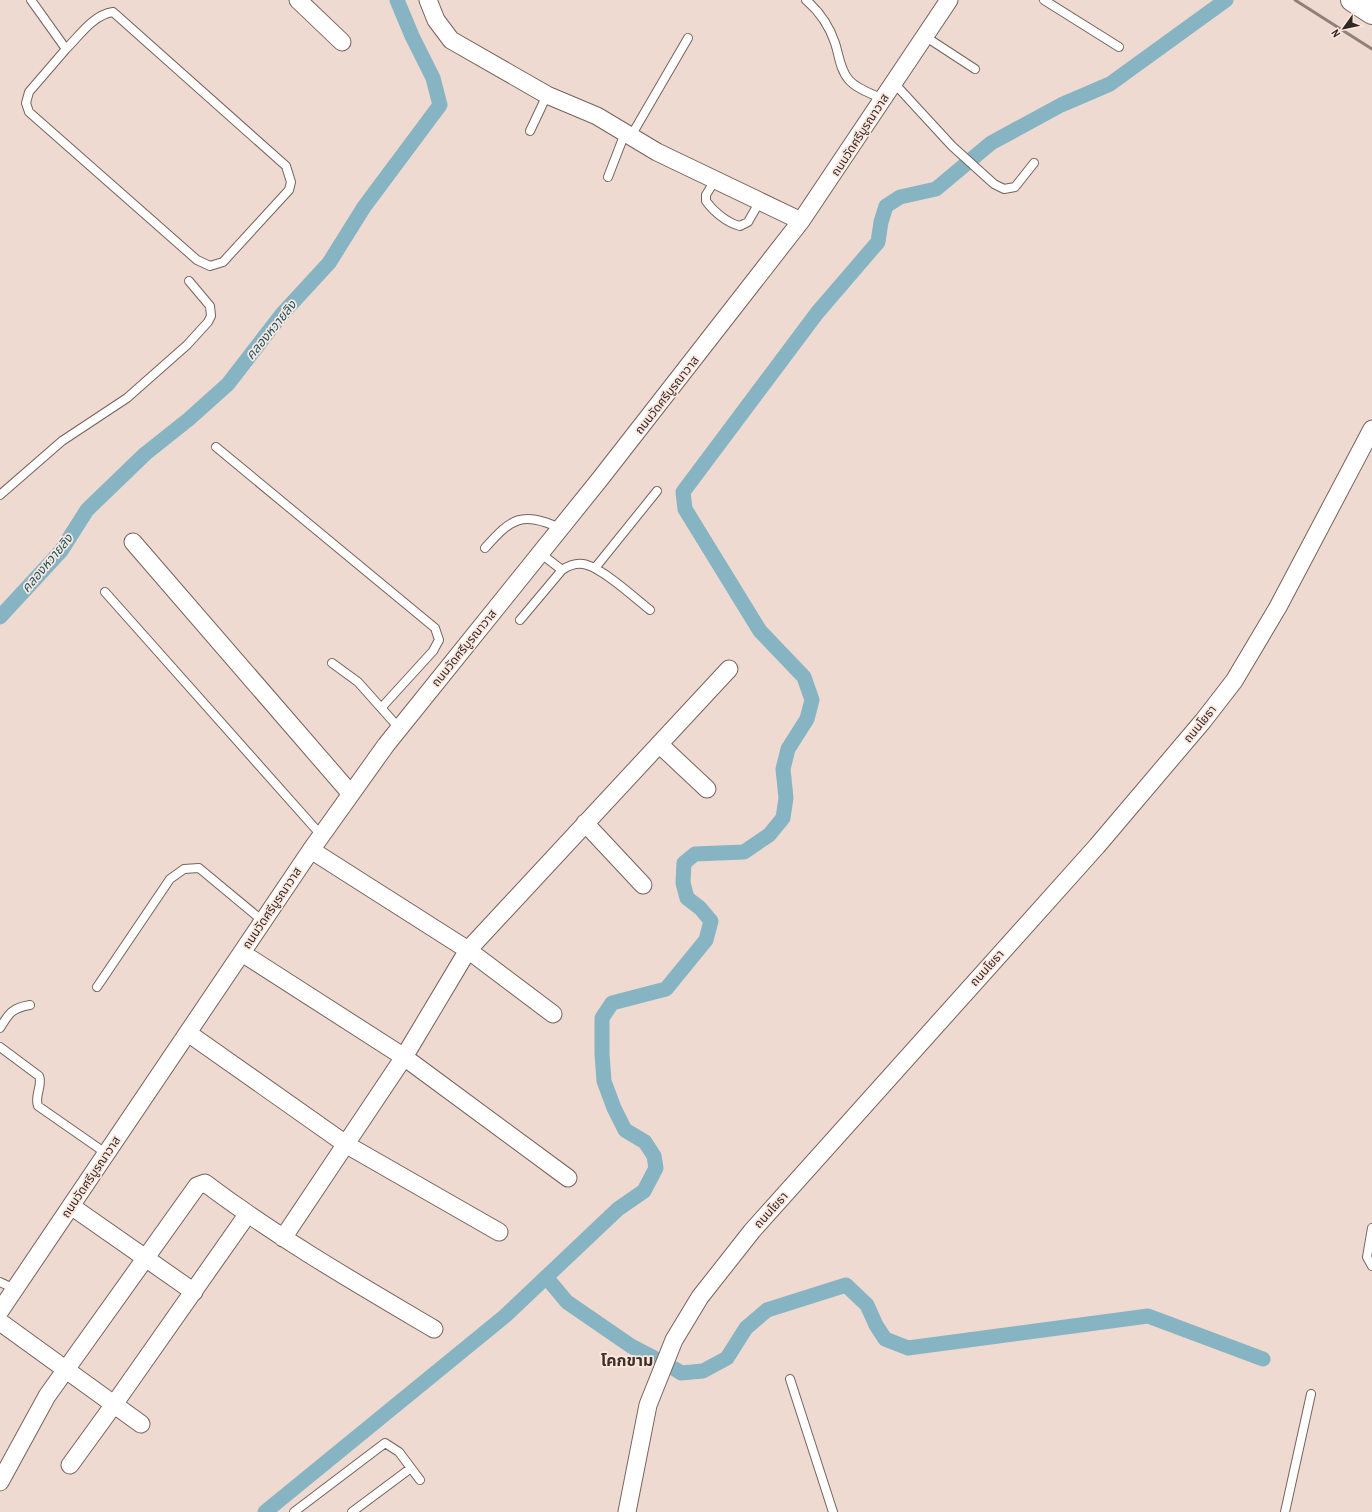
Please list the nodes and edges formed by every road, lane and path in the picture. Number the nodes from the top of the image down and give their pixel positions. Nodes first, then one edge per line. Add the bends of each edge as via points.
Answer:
1 (31, 0) edge
2 (298, 0) edge
3 (428, 0) edge
4 (806, 0) edge
5 (949, 0) edge
6 (1044, 0) edge
7 (926, 37) junction
8 (688, 38) dead end
9 (342, 42) dead end
10 (1119, 47) dead end
11 (66, 49) junction
12 (975, 69) dead end
13 (894, 83) junction
14 (547, 94) junction
15 (883, 99) junction
16 (530, 131) dead end
17 (628, 135) junction
18 (1034, 163) dead end
19 (608, 177) dead end
20 (715, 180) junction
21 (760, 202) junction
22 (801, 221) junction
23 (189, 282) dead end
24 (1370, 438) edge
25 (216, 447) dead end
26 (656, 491) dead end
27 (0, 495) edge
28 (560, 528) junction
29 (133, 542) dead end
30 (485, 548) dead end
31 (540, 553) junction
32 (595, 568) junction
33 (562, 570) junction
34 (105, 592) dead end
35 (650, 610) dead end
36 (520, 620) dead end
37 (332, 663) dead end
38 (729, 669) dead end
39 (382, 707) junction
40 (400, 728) junction
41 (659, 744) junction
42 (707, 789) dead end
43 (351, 794) junction
44 (586, 824) junction
45 (321, 836) junction
46 (311, 850) junction
47 (643, 885) dead end
48 (264, 922) junction
49 (468, 950) junction
50 (242, 953) junction
51 (97, 987) dead end
52 (30, 1005) dead end
53 (553, 1014) dead end
54 (0, 1028) edge
55 (188, 1033) junction
56 (0, 1047) edge
57 (404, 1057) junction
58 (347, 1145) junction
59 (107, 1154) junction
60 (568, 1178) dead end
61 (71, 1206) junction
62 (247, 1215) junction
63 (1372, 1228) edge
64 (499, 1232) dead end
65 (283, 1238) junction
66 (145, 1258) junction
67 (1372, 1266) edge
68 (8, 1286) edge
69 (194, 1292) junction
70 (0, 1311) edge
71 (0, 1322) edge
72 (434, 1329) dead end
73 (66, 1369) junction
74 (790, 1379) dead end
75 (1311, 1394) dead end
76 (115, 1403) junction
77 (141, 1424) dead end
78 (70, 1465) dead end
79 (411, 1468) junction
80 (420, 1480) dead end
81 (0, 1482) edge
82 (294, 1512) edge
83 (352, 1512) edge
84 (626, 1512) edge
85 (833, 1512) edge
86 (1285, 1512) edge

1 - 11 lane
2 - 9 street
3 - 14 street via 436,20 451,40
4 - 15 lane via 818,10 830,29 848,79 856,86
5 - 7 street, ถนนวัดศรีบูรณาวาส
6 - 10 lane
7 - 12 lane
7 - 13 street, ถนนวัดศรีบูรณาวาส
8 - 17 lane
11 - 11 lane via 29,92 26,103 29,112 197,260 210,266 223,262 289,190 291,182 286,166 113,12 104,14 94,21
13 - 15 street, ถนนวัดศรีบูรณาวาส
13 - 18 lane via 952,146 994,184 1004,189 1015,187
14 - 16 lane
14 - 17 street via 597,116
15 - 22 street, ถนนวัดศรีบูรณาวาส
17 - 19 lane
17 - 20 street
20 - 21 street
20 - 21 lane via 706,195 706,201 733,224 740,226 748,222
21 - 22 street
22 - 28 street, ถนนวัดศรีบูรณาวาส
23 - 27 lane via 210,306 211,316 208,322 187,345 127,398 62,441
24 - 84 street, ถนนโยธา via 1278,607 1234,680 1204,721 1096,846 752,1231 700,1297 674,1340 648,1405
25 - 39 lane via 435,628 439,640 432,651
26 - 32 lane
28 - 30 lane via 539,520 514,520
28 - 31 street, ถนนวัดศรีบูรณาวาส
29 - 43 street
31 - 33 lane
31 - 40 street, ถนนวัดศรีบูรณาวาส
32 - 33 lane via 572,564
32 - 35 lane
33 - 36 lane
34 - 45 lane
37 - 39 lane via 358,682
38 - 41 street
39 - 40 lane
40 - 43 street, ถนนวัดศรีบูรณาวาส
41 - 42 street
41 - 44 street
43 - 45 street, ถนนวัดศรีบูรณาวาส
44 - 47 street
44 - 49 street
45 - 46 street, ถนนวัดศรีบูรณาวาส
46 - 48 street, ถนนวัดศรีบูรณาวาส
46 - 49 street
48 - 50 street, ถนนวัดศรีบูรณาวาส
48 - 51 lane via 199,868 184,869 170,879
49 - 53 street
49 - 57 street
50 - 55 street, ถนนวัดศรีบูรณาวาส
50 - 57 street
52 - 54 lane via 17,1007 8,1014
55 - 58 street
55 - 59 street, ถนนวัดศรีบูรณาวาส
56 - 59 lane via 39,1076 41,1081 36,1101 38,1106
57 - 58 street
57 - 60 street
58 - 64 street
58 - 65 street
59 - 61 street, ถนนวัดศรีบูรณาวาส
61 - 66 street
61 - 68 street, ถนนวัดศรีบูรณาวาส
62 - 65 street
62 - 66 street via 205,1183 201,1183 196,1186
62 - 69 street
63 - 67 lane via 1367,1257
65 - 72 street
66 - 69 street
66 - 73 street
68 - 70 street, ถนนวัดศรีบูรณาวาส
69 - 76 street
71 - 73 street
73 - 76 street
73 - 81 street via 47,1396
74 - 85 lane
75 - 86 lane
76 - 77 street
76 - 78 street
79 - 80 lane
79 - 82 lane via 399,1452 385,1443
79 - 83 lane

